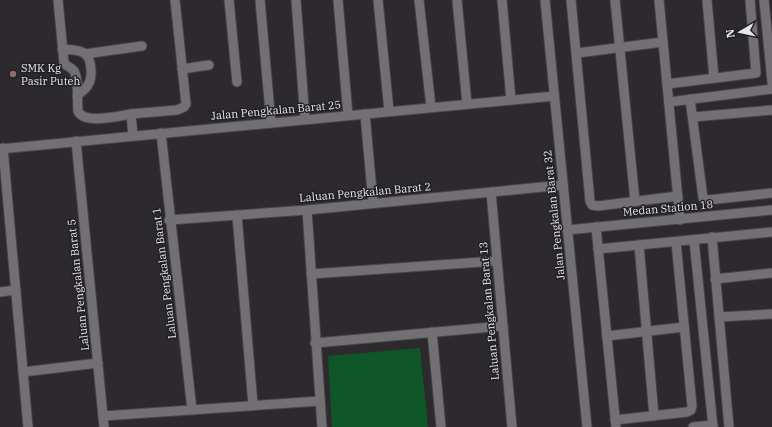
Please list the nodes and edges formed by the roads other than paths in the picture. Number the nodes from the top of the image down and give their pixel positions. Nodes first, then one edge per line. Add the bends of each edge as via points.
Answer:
1 (58, 0) edge
2 (175, 0) edge
3 (229, 0) edge
4 (260, 0) edge
5 (296, 0) edge
6 (338, 0) edge
7 (378, 0) edge
8 (419, 0) edge
9 (457, 0) edge
10 (502, 0) edge
11 (545, 0) edge
12 (571, 0) edge
13 (616, 0) edge
14 (659, 0) edge
15 (707, 0) edge
16 (750, 0) edge
17 (764, 0) edge
18 (663, 42) junction
19 (142, 46) dead end
20 (620, 46) junction
21 (62, 49) junction
22 (577, 53) junction
23 (85, 54) junction
24 (208, 65) dead end
25 (182, 69) junction
26 (714, 78) junction
27 (237, 82) dead end
28 (772, 82) edge
29 (667, 84) junction
30 (772, 89) edge
31 (77, 96) junction
32 (554, 96) junction
33 (690, 99) junction
34 (511, 100) junction
35 (669, 102) junction
36 (467, 104) junction
37 (431, 107) junction
38 (772, 110) edge
39 (389, 111) junction
40 (131, 114) junction
41 (364, 114) junction
42 (348, 115) junction
43 (693, 117) junction
44 (305, 119) junction
45 (271, 123) junction
46 (161, 133) junction
47 (133, 136) junction
48 (76, 141) junction
49 (1, 148) edge
50 (563, 185) junction
51 (491, 192) junction
52 (772, 193) edge
53 (678, 196) junction
54 (635, 201) junction
55 (373, 203) junction
56 (307, 210) junction
57 (772, 210) edge
58 (237, 215) junction
59 (169, 220) junction
60 (680, 220) junction
61 (5, 223) edge
62 (596, 227) junction
63 (567, 230) junction
64 (772, 232) edge
65 (712, 237) junction
66 (694, 240) junction
67 (676, 242) junction
68 (639, 245) junction
69 (598, 248) junction
70 (496, 261) junction
71 (772, 273) edge
72 (311, 274) junction
73 (715, 279) junction
74 (16, 290) junction
75 (0, 292) edge
76 (772, 314) edge
77 (718, 317) junction
78 (502, 326) junction
79 (684, 327) junction
80 (647, 331) junction
81 (432, 332) junction
82 (607, 336) junction
83 (315, 343) junction
84 (98, 363) junction
85 (23, 372) junction
86 (320, 401) junction
87 (253, 405) junction
88 (192, 410) junction
89 (103, 416) junction
90 (654, 416) junction
91 (616, 424) edge
92 (713, 426) edge
93 (28, 427) edge
94 (104, 427) edge
95 (322, 427) edge
96 (441, 427) edge
97 (512, 427) edge
98 (587, 427) edge
99 (694, 427) edge
100 (729, 427) edge

1 - 21 street
2 - 25 street
3 - 27 street
4 - 45 street
5 - 44 street
6 - 42 street
7 - 39 street
8 - 37 street
9 - 36 street
10 - 34 street
11 - 32 street, Jalan Pengkalan Barat 32
12 - 22 street
13 - 20 street
14 - 18 street
15 - 26 street
16 - 26 street via 756,73
17 - 28 street
18 - 20 street
18 - 29 street
19 - 23 street
20 - 22 street
20 - 54 street
21 - 23 street
21 - 31 street via 65,65 76,76
22 - 54 street via 590,201 592,205 598,206
23 - 31 street via 90,62 91,79 88,86
24 - 25 street
25 - 40 street via 185,105 177,110
26 - 29 street
29 - 35 street
30 - 33 street
31 - 40 street via 78,111 84,118 99,119
32 - 34 street, Jalan Pengkalan Barat 25
32 - 50 street, Jalan Pengkalan Barat 32
33 - 35 street
33 - 43 street
34 - 36 street, Jalan Pengkalan Barat 25
35 - 53 street
36 - 37 street, Jalan Pengkalan Barat 25
37 - 39 street, Jalan Pengkalan Barat 25
38 - 43 street
39 - 41 street, Jalan Pengkalan Barat 25
40 - 47 street
41 - 42 street, Jalan Pengkalan Barat 25
41 - 55 street
42 - 44 street, Jalan Pengkalan Barat 25
43 - 52 street via 703,198 708,200
44 - 45 street, Jalan Pengkalan Barat 25
45 - 46 street, Jalan Pengkalan Barat 25
46 - 47 street, Jalan Pengkalan Barat 25
46 - 59 street, Laluan Pengkalan Barat 1
47 - 48 street, Jalan Pengkalan Barat 25
48 - 49 street, Jalan Pengkalan Barat 25
48 - 84 street, Laluan Pengkalan Barat 5
49 - 61 street
50 - 51 street, Laluan Pengkalan Barat 2
50 - 63 street, Jalan Pengkalan Barat 32
51 - 55 street, Laluan Pengkalan Barat 2
51 - 70 street, Laluan Pengkalan Barat 13
53 - 54 street
53 - 60 street
55 - 56 street, Laluan Pengkalan Barat 2
56 - 58 street, Laluan Pengkalan Barat 2
56 - 72 street
57 - 60 street, Medan Station 18
58 - 59 street, Laluan Pengkalan Barat 2
58 - 87 street
59 - 88 street, Laluan Pengkalan Barat 1
60 - 62 street, Medan Station 18
61 - 74 street
62 - 63 street, Medan Station 18
62 - 69 street
63 - 98 street, Jalan Pengkalan Barat 32
64 - 65 street
65 - 66 street
65 - 73 street
66 - 67 street
66 - 92 street
67 - 68 street
67 - 79 street
68 - 69 street
68 - 80 street
69 - 82 street
70 - 72 street
70 - 78 street, Laluan Pengkalan Barat 13
71 - 73 street
72 - 83 street
73 - 77 street
74 - 75 street
74 - 85 street
76 - 77 street
77 - 100 street
78 - 81 street
78 - 97 street, Laluan Pengkalan Barat 13
79 - 80 street
79 - 90 street via 691,410
80 - 82 street
80 - 90 street
81 - 83 street
81 - 96 street
82 - 91 street
83 - 86 street
84 - 85 street
84 - 89 street, Laluan Pengkalan Barat 5
85 - 93 street
86 - 87 street
86 - 95 street
87 - 88 street
88 - 89 street
89 - 94 street, Laluan Pengkalan Barat 5
90 - 91 street
92 - 99 street

